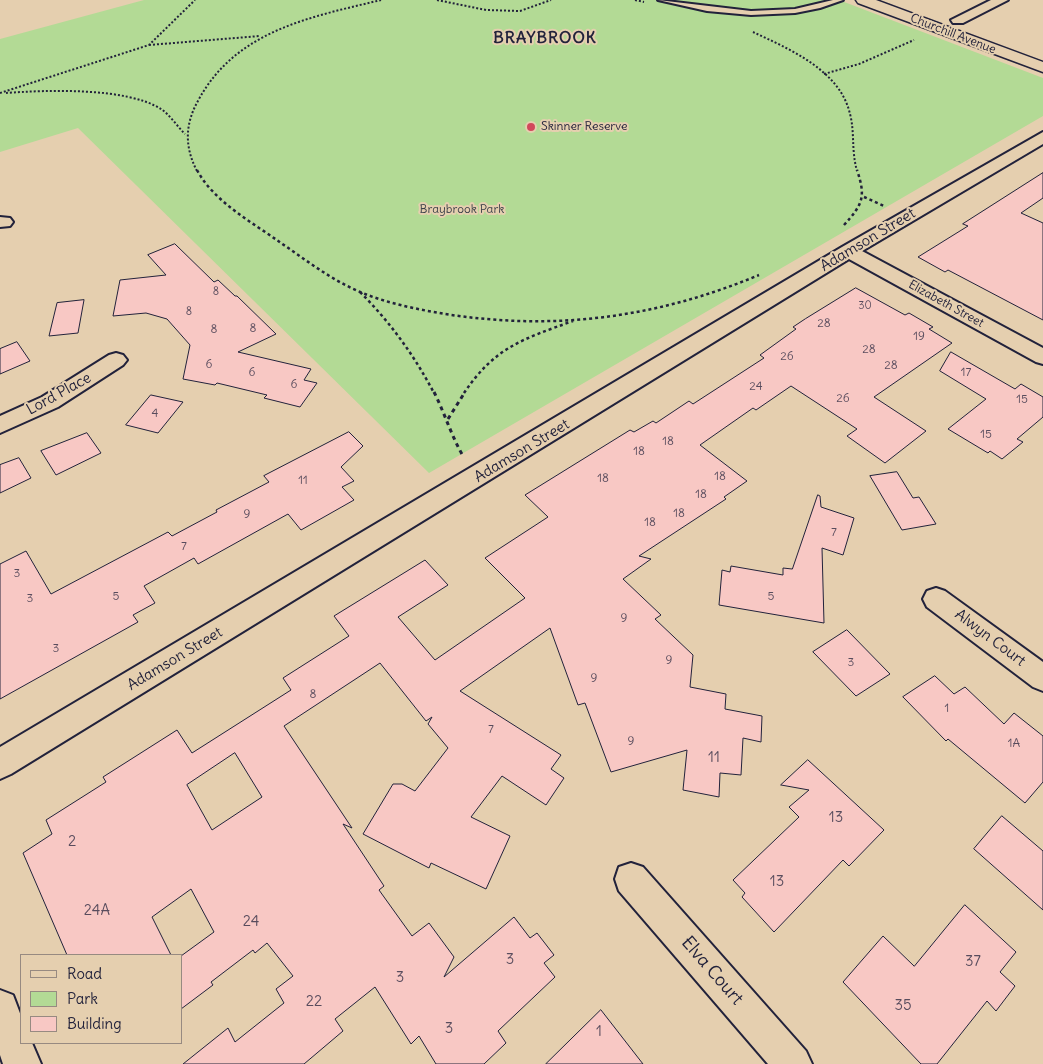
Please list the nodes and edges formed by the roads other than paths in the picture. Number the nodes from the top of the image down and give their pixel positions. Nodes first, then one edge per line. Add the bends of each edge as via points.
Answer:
1 (661, 0) edge
2 (840, 0) edge
3 (863, 0) edge
4 (903, 0) edge
5 (1002, 0) edge
6 (958, 20) junction
7 (940, 28) junction
8 (1043, 51) edge
9 (1043, 67) edge
10 (1043, 137) edge
11 (849, 251) junction
12 (1043, 357) edge
13 (116, 360) dead end
14 (0, 425) edge
15 (936, 599) dead end
16 (1043, 678) edge
17 (0, 764) edge
18 (631, 879) dead end
19 (0, 1008) edge
20 (22, 1064) edge
21 (793, 1064) edge

1 - 2 lane via 726,13 758,15 800,12
3 - 7 main road, Churchill Avenue
4 - 6 main road, Churchill Avenue
5 - 6 street
6 - 7 main road
6 - 8 main road, Churchill Avenue
7 - 9 main road, Churchill Avenue
10 - 11 street, Adamson Street
11 - 12 street, Elizabeth Street
11 - 17 street, Adamson Street
13 - 14 street, Lord Place via 50,402
15 - 16 street, Alwyn Court
18 - 21 street, Elva Court
19 - 20 street

